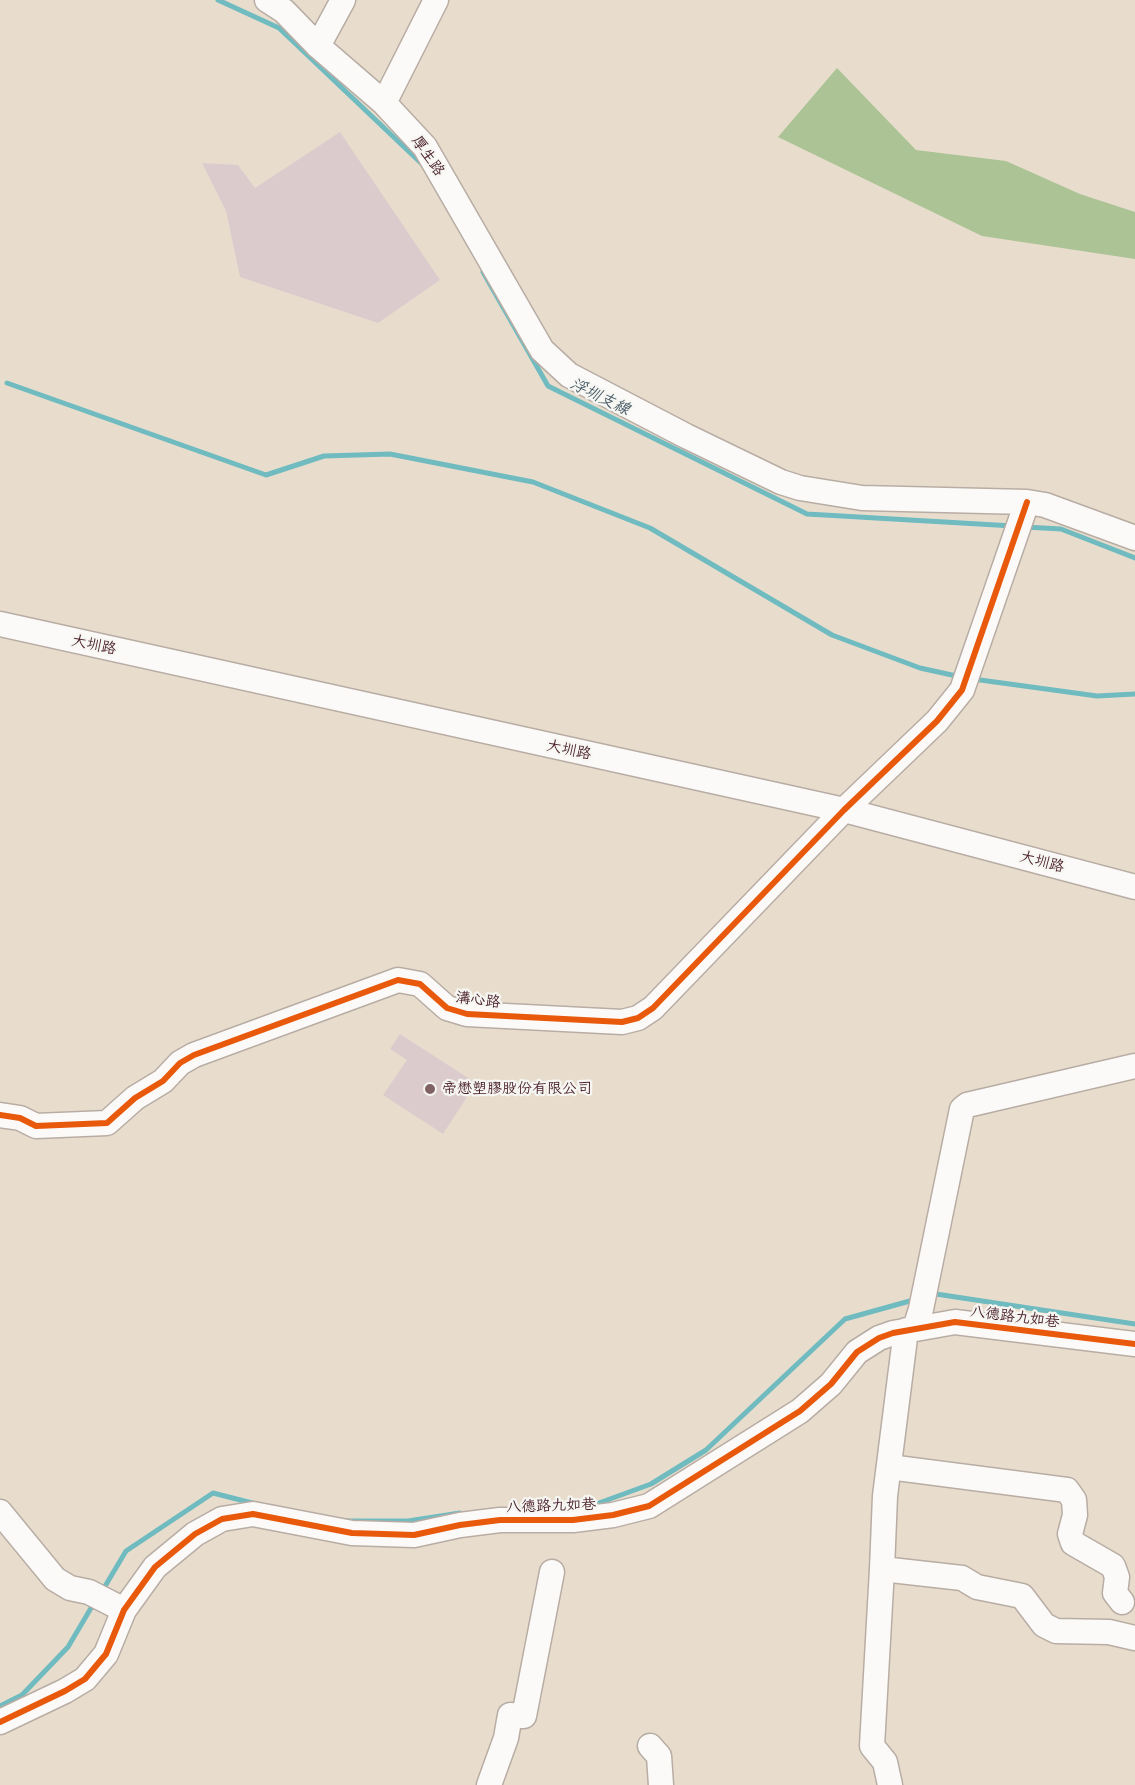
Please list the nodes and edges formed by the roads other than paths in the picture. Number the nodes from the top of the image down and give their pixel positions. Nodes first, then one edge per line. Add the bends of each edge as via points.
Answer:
1 (267, 0) edge
2 (343, 0) edge
3 (436, 0) edge
4 (318, 46) junction
5 (384, 103) junction
6 (1021, 518) junction
7 (1135, 538) edge
8 (0, 624) edge
9 (844, 810) junction
10 (1135, 887) edge
11 (1135, 1066) edge
12 (0, 1116) edge
13 (917, 1314) junction
14 (1135, 1344) edge
15 (889, 1467) junction
16 (0, 1512) edge
17 (882, 1569) junction
18 (552, 1572) dead end
19 (1122, 1602) dead end
20 (117, 1607) junction
21 (1135, 1638) edge
22 (0, 1722) edge
23 (650, 1746) dead end
24 (489, 1785) edge
25 (661, 1785) edge
26 (890, 1785) edge

1 - 4 street, 厚生路 via 284,11
2 - 4 street
3 - 5 street
4 - 5 street, 厚生路
5 - 6 street, 厚生路 via 433,160 542,350 558,368 686,436 800,488
6 - 7 street, 厚生路 via 1045,505
6 - 9 street, 溝心路 via 966,678 937,721
8 - 9 street, 大圳路
9 - 10 street, 大圳路
9 - 12 street, 溝心路 via 653,1008 638,1018 622,1022 467,1014 447,1008 420,984 398,980 194,1055 107,1123 36,1126 20,1118
11 - 13 street via 962,1109
13 - 14 street, 八德路九如巷 via 940,1323 970,1323
13 - 15 street
13 - 20 street, 八德路九如巷 via 867,1345 800,1411 649,1506 593,1518 500,1520 414,1535 352,1533 276,1517 237,1516 208,1526 187,1540
15 - 17 street
15 - 19 street via 1066,1490 1074,1500 1071,1540 1076,1547 1113,1566 1117,1577 1115,1593
16 - 20 street via 49,1574 70,1588 89,1592
17 - 21 street via 962,1578 976,1587 1022,1596 1044,1625 1056,1631 1109,1632
17 - 26 street via 872,1746 885,1762
18 - 24 street via 524,1716 510,1715
20 - 22 street, 八德路九如巷 via 106,1654 85,1679
23 - 25 street via 659,1756

